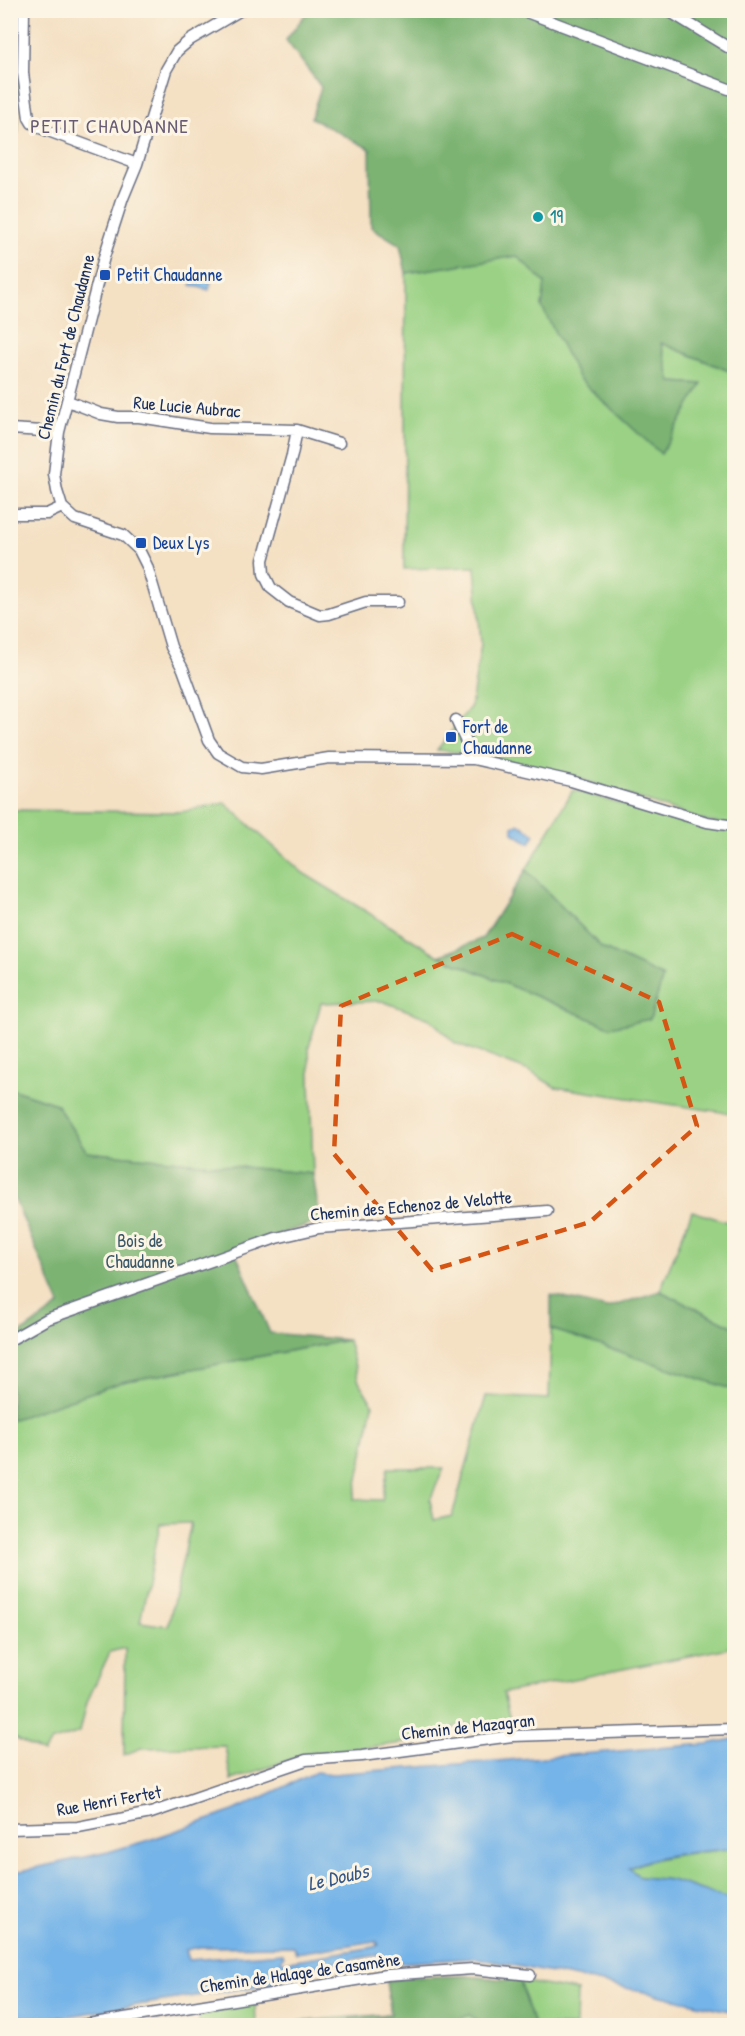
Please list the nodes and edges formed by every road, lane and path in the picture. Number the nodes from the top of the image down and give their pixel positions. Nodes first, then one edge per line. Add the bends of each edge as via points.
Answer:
1 (24, 10) edge
2 (240, 10) edge
3 (521, 10) edge
4 (667, 10) edge
5 (735, 51) edge
6 (735, 91) edge
7 (137, 164) junction
8 (68, 401) junction
9 (10, 429) edge
10 (297, 430) junction
11 (59, 432) junction
12 (339, 443) dead end
13 (62, 507) junction
14 (10, 514) edge
15 (398, 602) dead end
16 (456, 720) dead end
17 (474, 759) junction
18 (735, 826) edge
19 (547, 1211) dead end
20 (10, 1341) edge
21 (735, 1729) edge
22 (211, 1794) joint
23 (10, 1829) edge
24 (530, 1975) dead end
25 (76, 2025) edge

1 - 7 street via 23,73 32,123
2 - 7 street, Chemin du Fort de Chaudanne via 177,51 166,69
3 - 6 street
4 - 5 street
7 - 8 street, Chemin du Fort de Chaudanne via 104,257
8 - 10 street, Rue Lucie Aubrac via 118,417 210,428
8 - 11 street, Chemin du Fort de Chaudanne
9 - 11 street
10 - 12 street, Rue Lucie Aubrac
10 - 15 street via 263,560 271,588 289,602 320,615 366,602
11 - 13 street, Chemin du Fort de Chaudanne via 54,474
13 - 14 street via 47,514
13 - 17 street via 75,519 123,535 139,550 171,647 209,740 228,760 242,767 261,769 329,758
16 - 17 street
17 - 18 street via 571,781 707,822
19 - 20 street, Chemin des Echenoz de Velotte via 319,1228 276,1238 47,1319
21 - 22 street, Chemin de Mazagran via 512,1736 306,1760
22 - 23 street, Rue Henri Fertet via 151,1813 78,1827
24 - 25 street, Chemin de Halage de Casamène via 473,1970 386,1975

